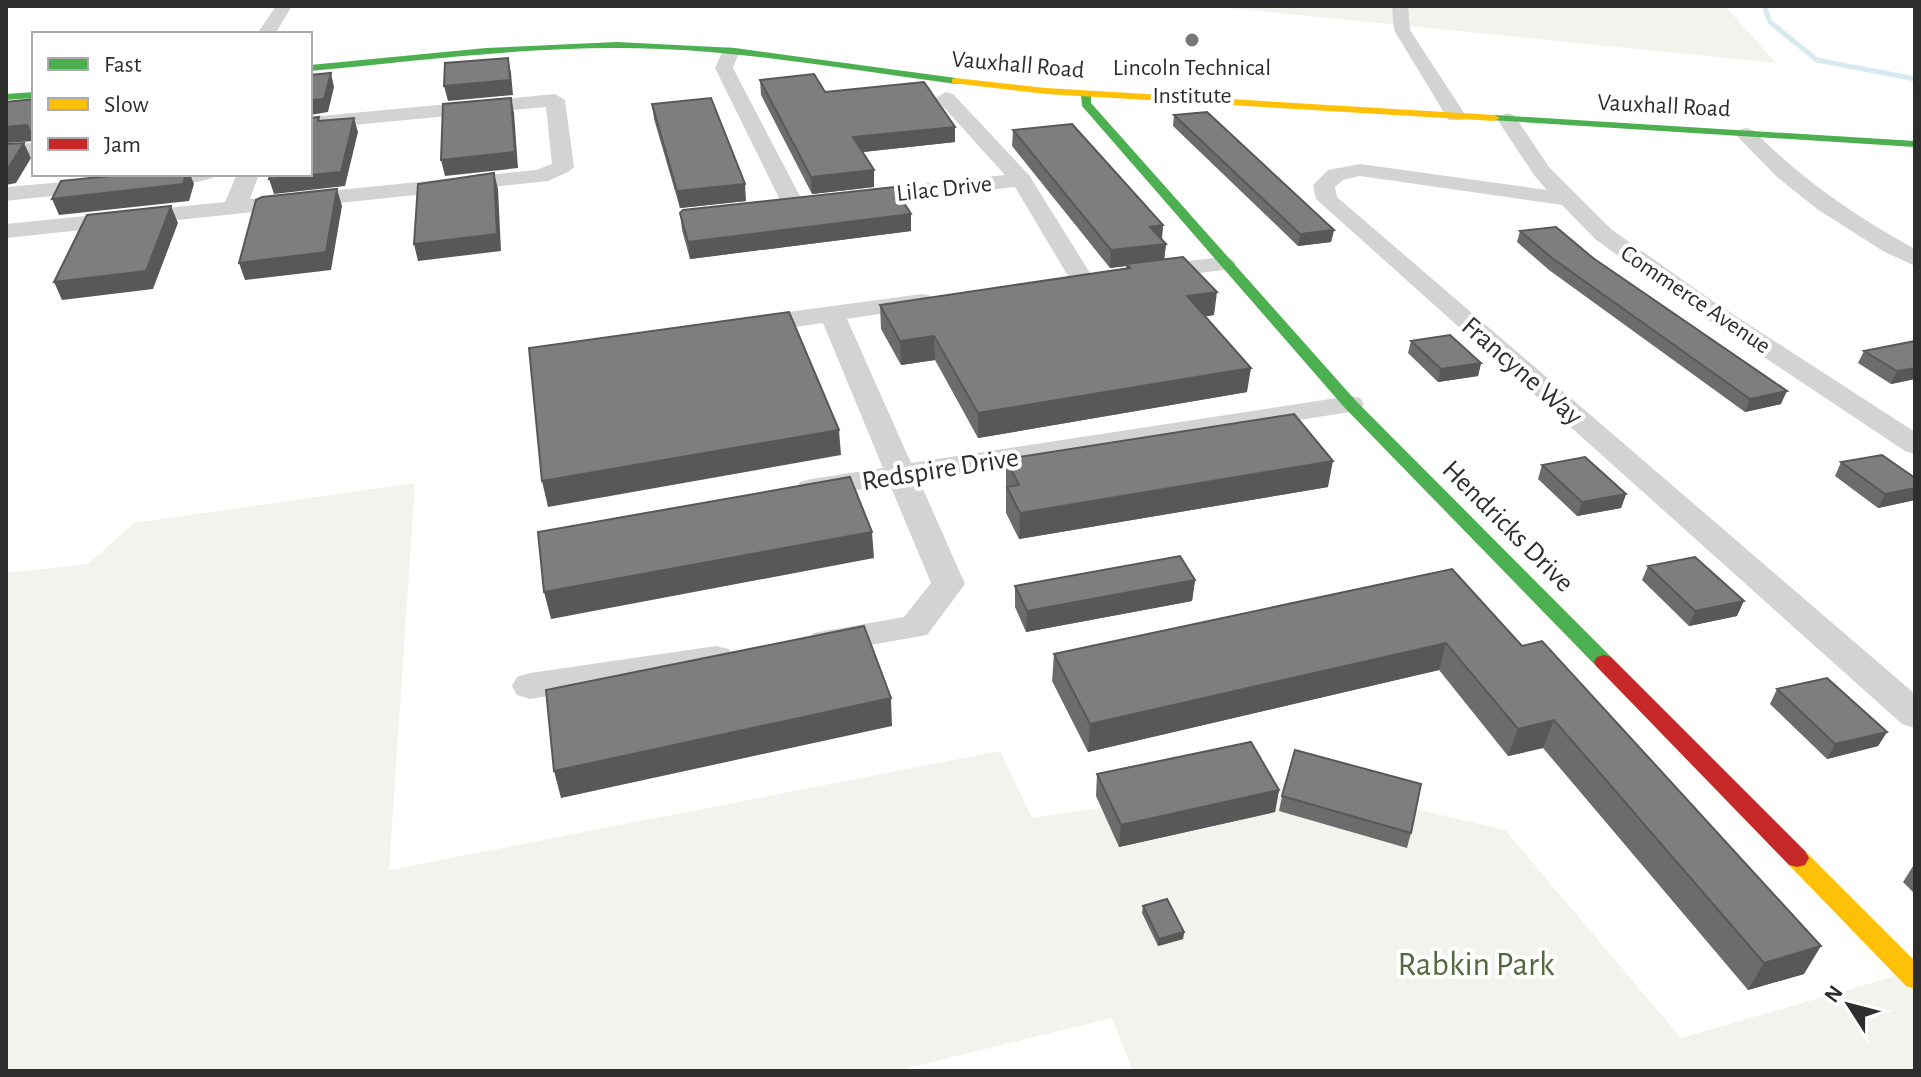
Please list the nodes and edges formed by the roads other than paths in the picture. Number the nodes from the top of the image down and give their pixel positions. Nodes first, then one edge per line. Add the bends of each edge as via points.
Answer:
1 (284, 6) edge
2 (1400, 6) edge
3 (267, 32) edge
4 (730, 52) junction
5 (315, 69) edge
6 (1086, 94) junction
7 (32, 95) edge
8 (6, 97) edge
9 (946, 98) dead end
10 (1456, 116) junction
11 (1507, 119) junction
12 (312, 123) edge
13 (1746, 134) junction
14 (1915, 144) edge
15 (32, 149) edge
16 (6, 151) edge
17 (178, 176) edge
18 (247, 176) edge
19 (120, 180) edge
20 (1021, 180) junction
21 (6, 185) edge
22 (6, 194) edge
23 (838, 199) edge
24 (1566, 199) junction
25 (231, 208) junction
26 (763, 208) edge
27 (6, 231) edge
28 (1915, 259) edge
29 (1224, 264) junction
30 (1083, 281) junction
31 (1052, 285) edge
32 (942, 298) edge
33 (831, 312) junction
34 (723, 329) edge
35 (1350, 404) junction
36 (1915, 416) edge
37 (1881, 422) junction
38 (1915, 445) edge
39 (903, 474) junction
40 (779, 493) edge
41 (792, 646) edge
42 (745, 653) edge
43 (530, 686) dead end
44 (1915, 715) edge
45 (1915, 978) edge

1 - 3 street
2 - 10 street via 1402,30
4 - 5 street, Vauxhall Road via 556,46
4 - 6 street, Vauxhall Road via 974,86
4 - 26 street via 724,68 800,203
6 - 10 street, Vauxhall Road
6 - 29 street, Hendricks Drive via 1086,104
7 - 8 street
9 - 20 street
10 - 11 street, Vauxhall Road
11 - 13 street, Vauxhall Road
11 - 24 street, Commerce Avenue
12 - 25 street via 555,100 563,167 555,173
13 - 14 street, Vauxhall Road
13 - 28 street via 1796,185
15 - 16 street
17 - 19 street
18 - 25 street
19 - 21 street
19 - 22 street
20 - 23 street, Lilac Drive
20 - 30 street
24 - 37 street, Commerce Avenue via 1639,262
24 - 44 street, Francyne Way via 1360,170 1336,175 1324,185 1327,199
25 - 27 street
29 - 30 street
29 - 35 street, Hendricks Drive
30 - 31 street
32 - 33 street
33 - 34 street
33 - 39 street
35 - 39 street, Redspire Drive
35 - 45 street, Hendricks Drive
36 - 37 street
37 - 38 street, Commerce Avenue
39 - 40 street, Redspire Drive
39 - 41 street via 948,584 915,627
42 - 43 street

